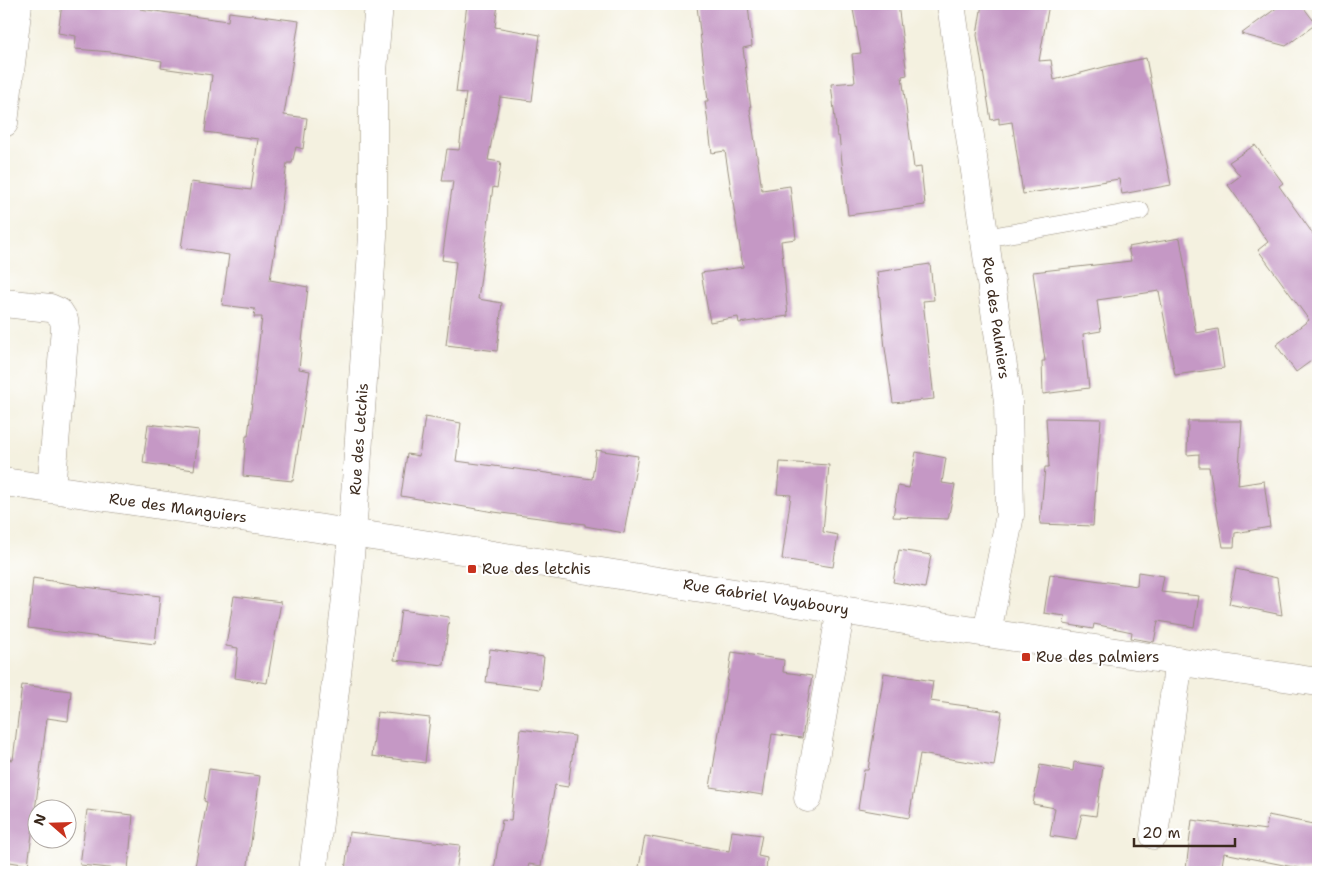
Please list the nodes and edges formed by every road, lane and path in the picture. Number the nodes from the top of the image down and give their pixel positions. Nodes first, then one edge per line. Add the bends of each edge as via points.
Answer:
1 (18, 4) edge
2 (379, 4) edge
3 (951, 4) edge
4 (4, 123) edge
5 (1140, 210) dead end
6 (985, 238) junction
7 (4, 303) edge
8 (4, 482) edge
9 (51, 489) junction
10 (352, 533) junction
11 (841, 609) junction
12 (987, 633) junction
13 (1179, 661) junction
14 (1318, 682) edge
15 (808, 798) dead end
16 (1154, 835) dead end
17 (313, 872) edge

1 - 4 street
2 - 10 street, Rue des Letchis via 373,71 373,236
3 - 6 street, Rue des Palmiers
5 - 6 lane
6 - 12 street, Rue des Palmiers via 1008,401 1010,515
7 - 9 street via 50,308 59,312 64,320
8 - 9 street, Rue des Manguiers
9 - 10 street, Rue des Manguiers
10 - 11 street, Rue Gabriel Vayaboury
10 - 17 street, Rue des Letchis
11 - 12 street, Rue Gabriel Vayaboury
11 - 15 street
12 - 13 street, Rue Gabriel Vayaboury
13 - 14 street, Rue Gabriel Vayaboury
13 - 16 street

